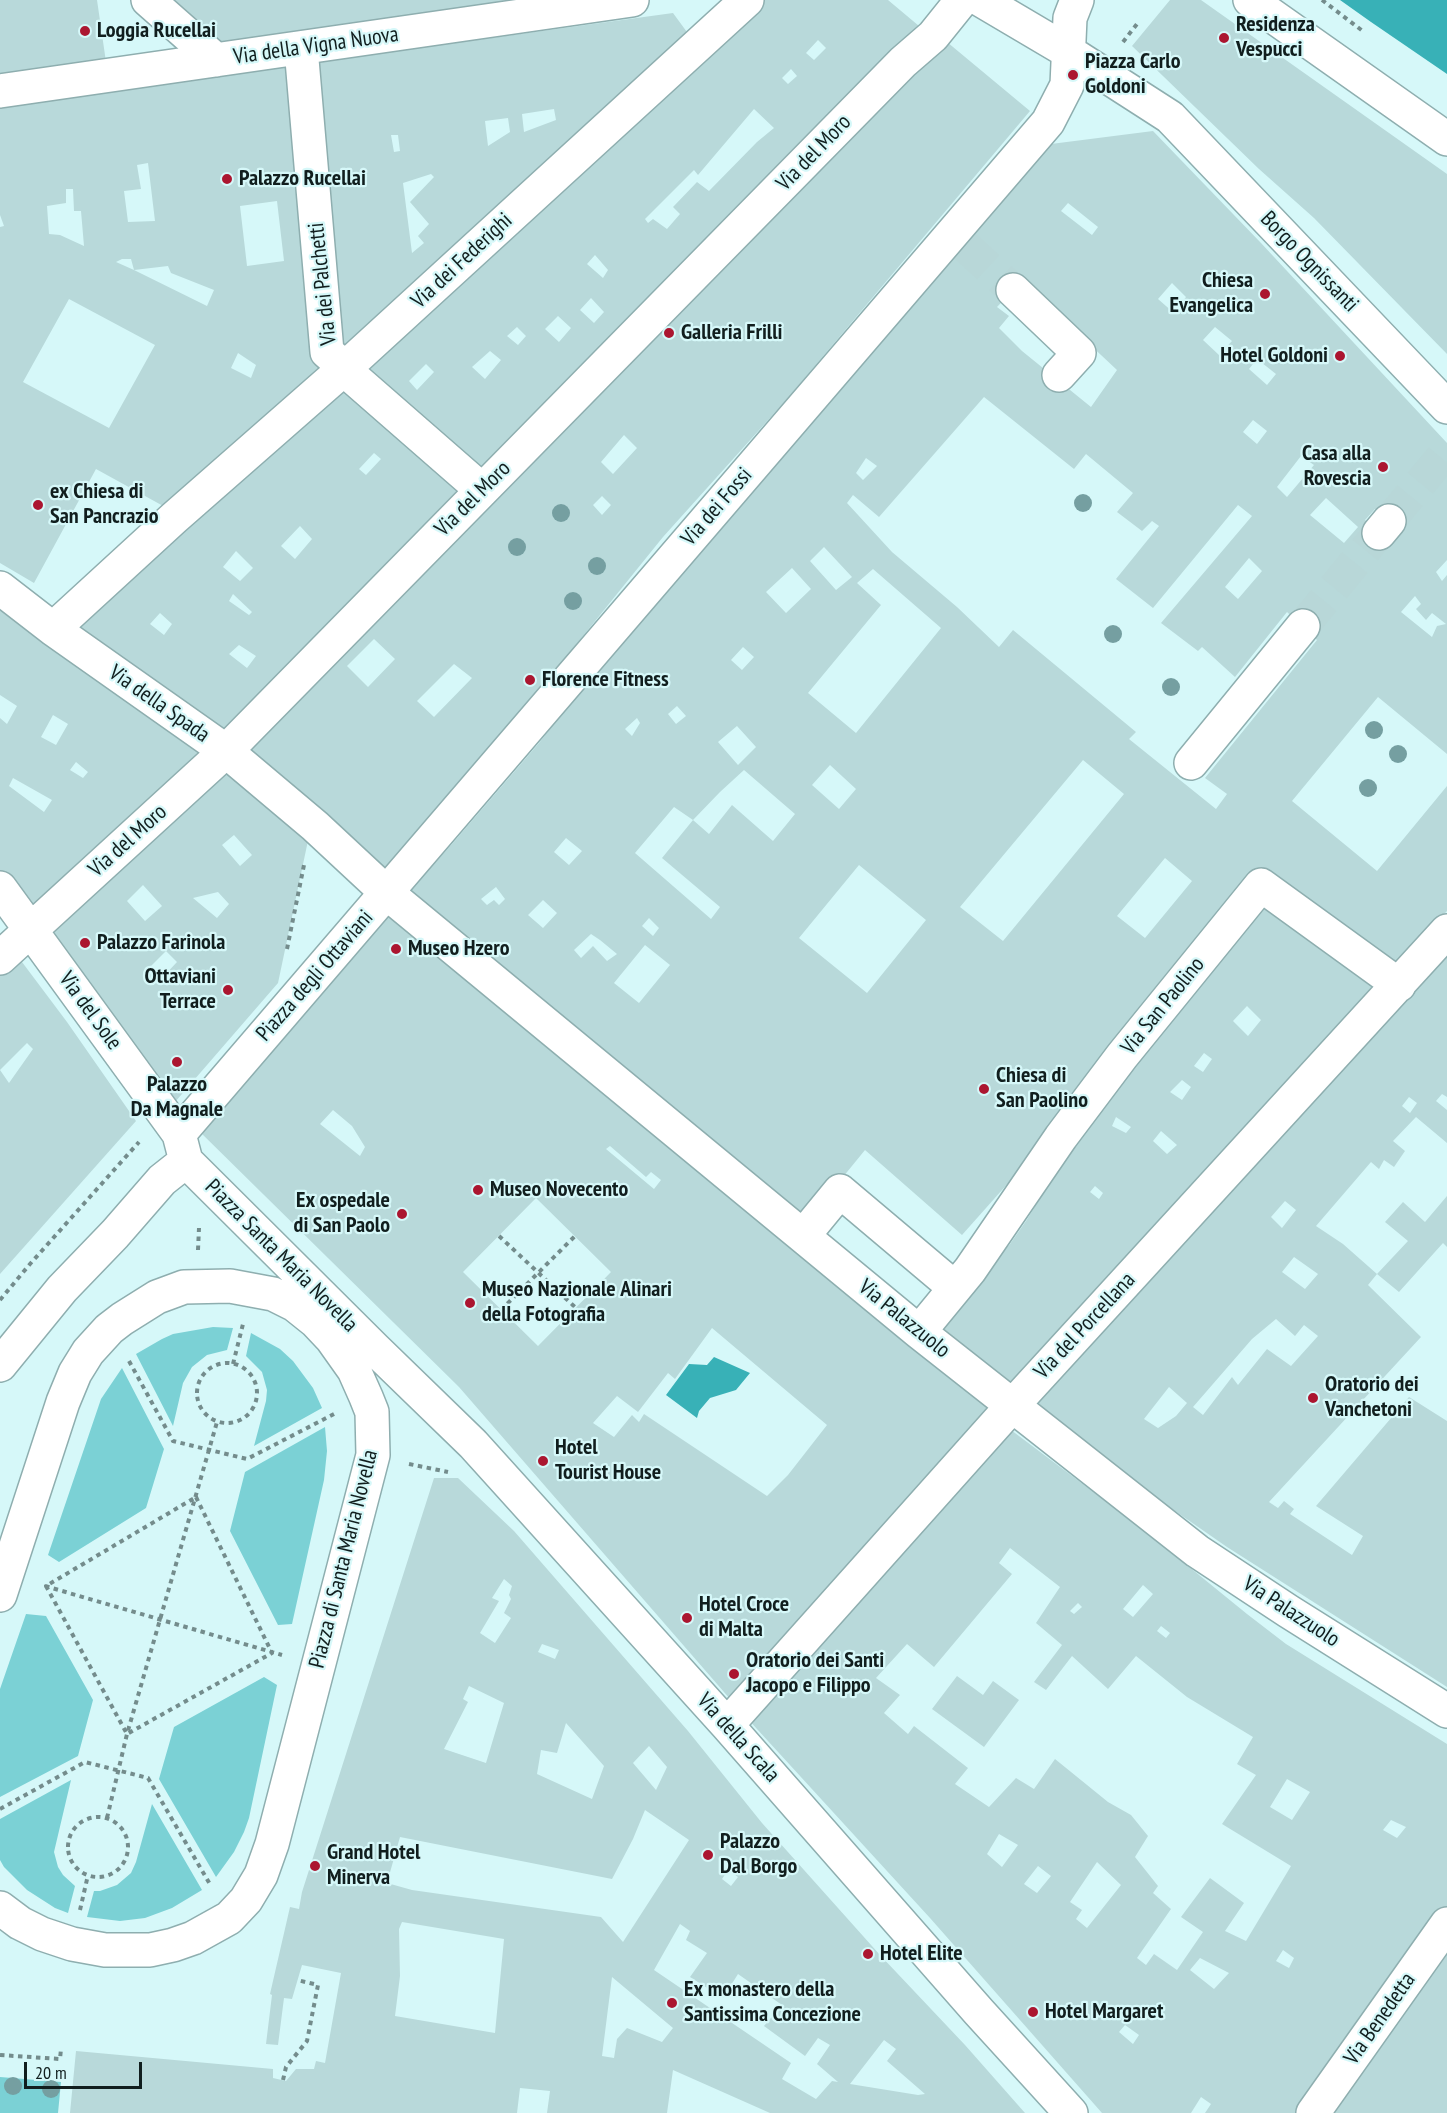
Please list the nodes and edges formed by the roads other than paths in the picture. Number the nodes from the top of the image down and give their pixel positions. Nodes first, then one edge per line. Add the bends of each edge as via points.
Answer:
1 (148, 0) edge
2 (632, 0) edge
3 (747, 0) edge
4 (962, 0) edge
5 (981, 0) edge
6 (1077, 0) edge
7 (1250, 0) edge
8 (301, 48) junction
9 (1069, 52) junction
10 (216, 60) junction
11 (0, 91) edge
12 (1447, 139) edge
13 (1013, 290) tunnel mouth
14 (345, 368) junction
15 (1059, 375) dead end
16 (1447, 406) edge
17 (482, 490) junction
18 (0, 588) edge
19 (1303, 626) tunnel mouth
20 (53, 629) junction
21 (226, 751) junction
22 (1191, 763) dead end
23 (315, 826) joint
24 (0, 888) edge
25 (387, 893) junction
26 (31, 930) junction
27 (1447, 931) edge
28 (0, 958) edge
29 (1399, 985) junction
30 (183, 1147) junction
31 (803, 1236) junction
32 (963, 1279) junction
33 (919, 1332) junction
34 (0, 1365) edge
35 (396, 1370) joint
36 (1012, 1406) junction
37 (0, 1595) edge
38 (1447, 1711) edge
39 (727, 1725) junction
40 (0, 1908) edge
41 (1447, 1924) edge
42 (1071, 2113) edge
43 (1313, 2113) edge

1 - 10 street
2 - 8 street, Via della Vigna Nuova
3 - 14 street, Via dei Federighi
4 - 17 street, Via del Moro via 936,31
5 - 9 street
6 - 9 street via 1070,18
7 - 12 street
8 - 10 street, Via della Vigna Nuova
8 - 14 street, Via dei Palchetti via 327,352
9 - 16 street, Borgo Ognissanti via 1170,117
9 - 25 street, Via dei Fossi via 1067,85 1048,122 958,239
10 - 11 street, Via della Vigna Nuova
13 - 15 street via 1079,353
14 - 17 street, Via dei Palchetti
14 - 20 street, Via dei Federighi
17 - 21 street, Via del Moro
18 - 20 street, Via della Spada
19 - 22 street
20 - 21 street, Via della Spada
21 - 23 street, Via della Spada
21 - 26 street, Via del Moro
23 - 25 street, Piazza degli Ottaviani
24 - 26 street, Via del Sole
25 - 30 street, Piazza degli Ottaviani
25 - 31 street, Via Palazzuolo
26 - 28 street, Via del Moro
26 - 30 street, Via del Sole
27 - 29 street, Via del Porcellana
29 - 32 street, Via San Paolino via 1261,885 1122,1056
29 - 36 street, Via del Porcellana
30 - 34 street via 162,1180 62,1289
30 - 35 street, Piazza Santa Maria Novella
31 - 32 street via 840,1191
31 - 33 street, Via Palazzuolo
32 - 33 street, Via San Paolino
33 - 36 street, Via Palazzuolo
35 - 39 street, Via della Scala via 473,1444
36 - 38 street, Via Palazzuolo via 1197,1551
36 - 39 street, Via del Porcellana
37 - 40 street, Piazza di Santa Maria Novella via 75,1373 88,1352 137,1308 184,1287 230,1286 273,1294 315,1321 354,1370 372,1412 373,1455 272,1844 261,1875 246,1900 229,1918 193,1938 150,1950 105,1950 72,1944 42,1934
39 - 42 street, Via della Scala
41 - 43 street, Via Benedetta

